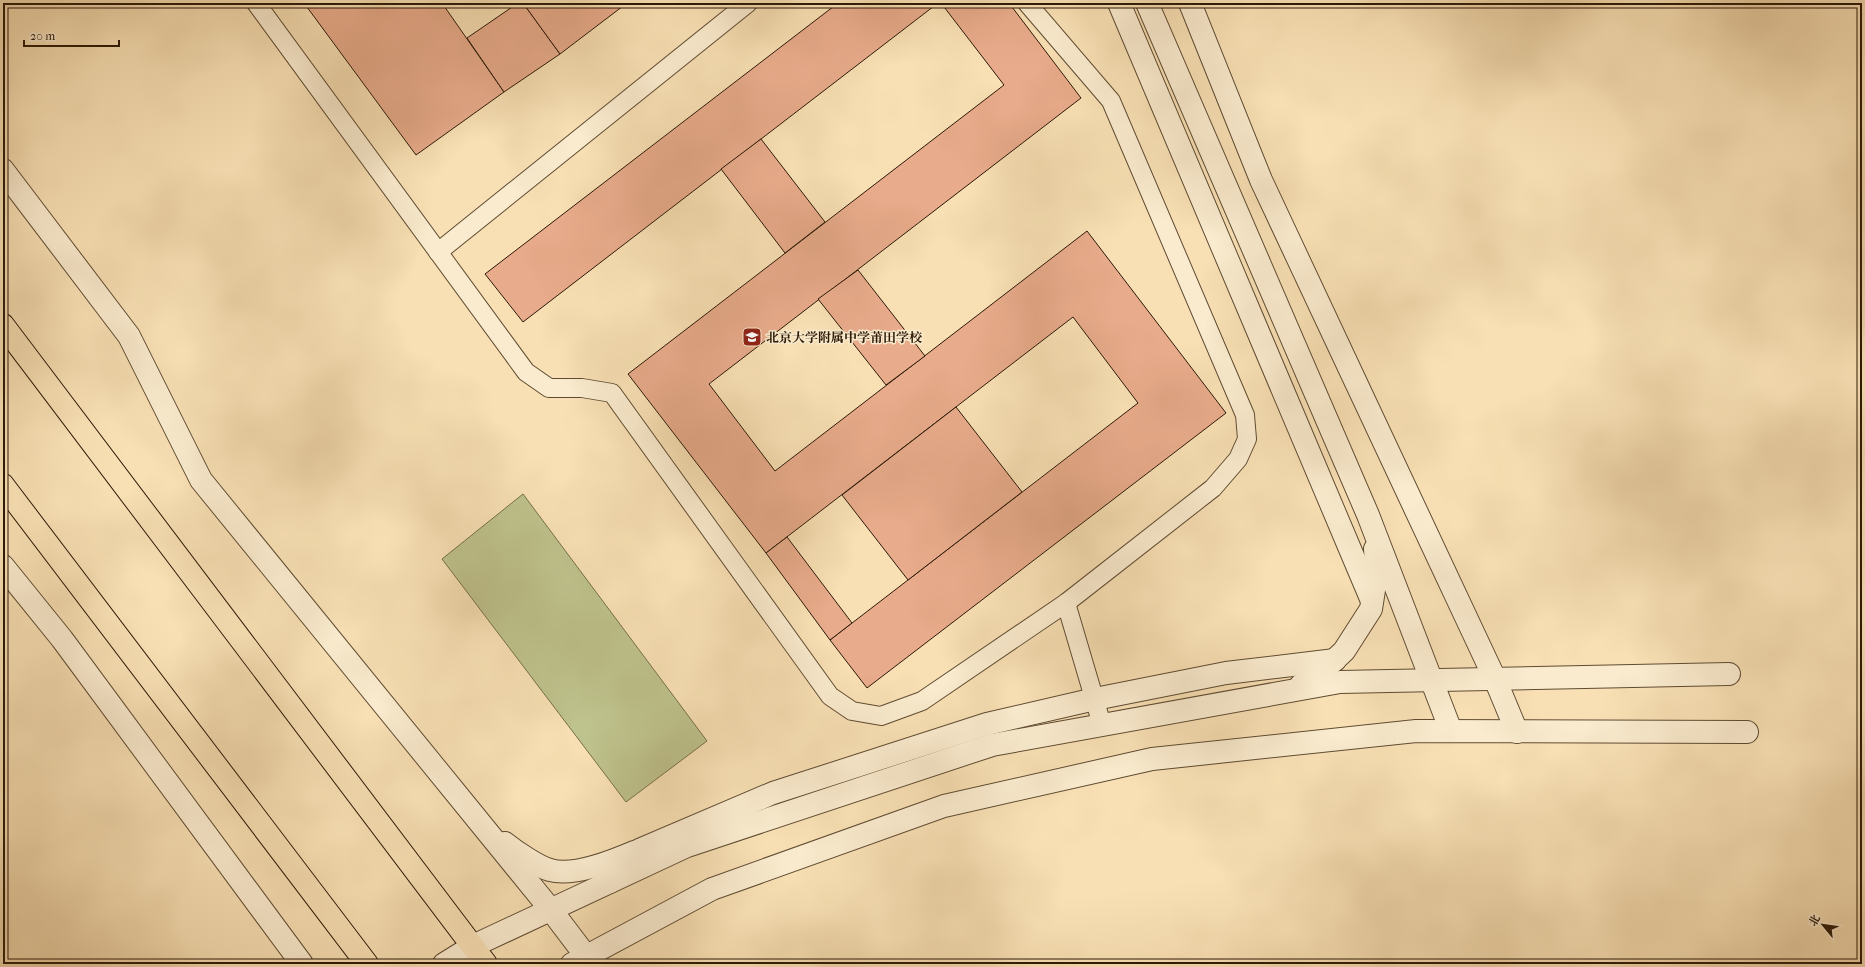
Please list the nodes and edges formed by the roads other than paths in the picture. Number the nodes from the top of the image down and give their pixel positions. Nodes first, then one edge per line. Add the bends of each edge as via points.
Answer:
1 (256, 3) edge
2 (748, 3) edge
3 (1027, 3) edge
4 (1119, 3) edge
5 (1147, 3) edge
6 (1190, 3) edge
7 (3, 170) edge
8 (438, 252) junction
9 (3, 325) edge
10 (3, 485) edge
11 (10, 499) edge
12 (1373, 528) junction
13 (3, 566) edge
14 (1372, 601) junction
15 (1066, 603) junction
16 (1335, 660) junction
17 (1729, 674) dead end
18 (1495, 679) junction
19 (1432, 680) junction
20 (1283, 692) junction
21 (1095, 699) junction
22 (1102, 725) junction
23 (1451, 732) junction
24 (1517, 732) junction
25 (1747, 732) dead end
26 (480, 822) junction
27 (639, 850) junction
28 (610, 882) junction
29 (551, 910) junction
30 (473, 946) junction
31 (584, 961) edge
32 (302, 964) edge
33 (367, 964) edge
34 (444, 964) edge
35 (486, 964) edge

1 - 8 lane
2 - 8 lane
3 - 15 lane via 1111,101 1245,415 1247,439 1238,459 1213,488
4 - 14 street
5 - 12 street
6 - 18 street via 1261,180
7 - 26 street via 130,336 201,480
8 - 15 lane via 526,372 549,388 582,388 612,393 830,696 852,711 881,716 922,701
9 - 30 main road
10 - 11 main road
11 - 33 main road
12 - 14 street via 1377,571
12 - 19 street
13 - 32 street via 62,639
14 - 16 street via 1372,609 1344,652
15 - 21 lane
16 - 20 street via 1314,679
16 - 21 street via 1226,673
17 - 18 street
18 - 19 street
18 - 24 street
19 - 20 street via 1340,682
19 - 23 street
20 - 22 street
21 - 22 lane
21 - 27 street via 987,724 773,793
22 - 28 street via 992,744 687,846
23 - 24 street
23 - 31 street via 1409,732 1152,759 944,806 712,890
24 - 25 street
26 - 27 street via 516,852 550,870 570,870 604,864
26 - 29 street
27 - 28 street
28 - 29 street
29 - 30 street
29 - 31 street
30 - 34 street
30 - 35 main road

